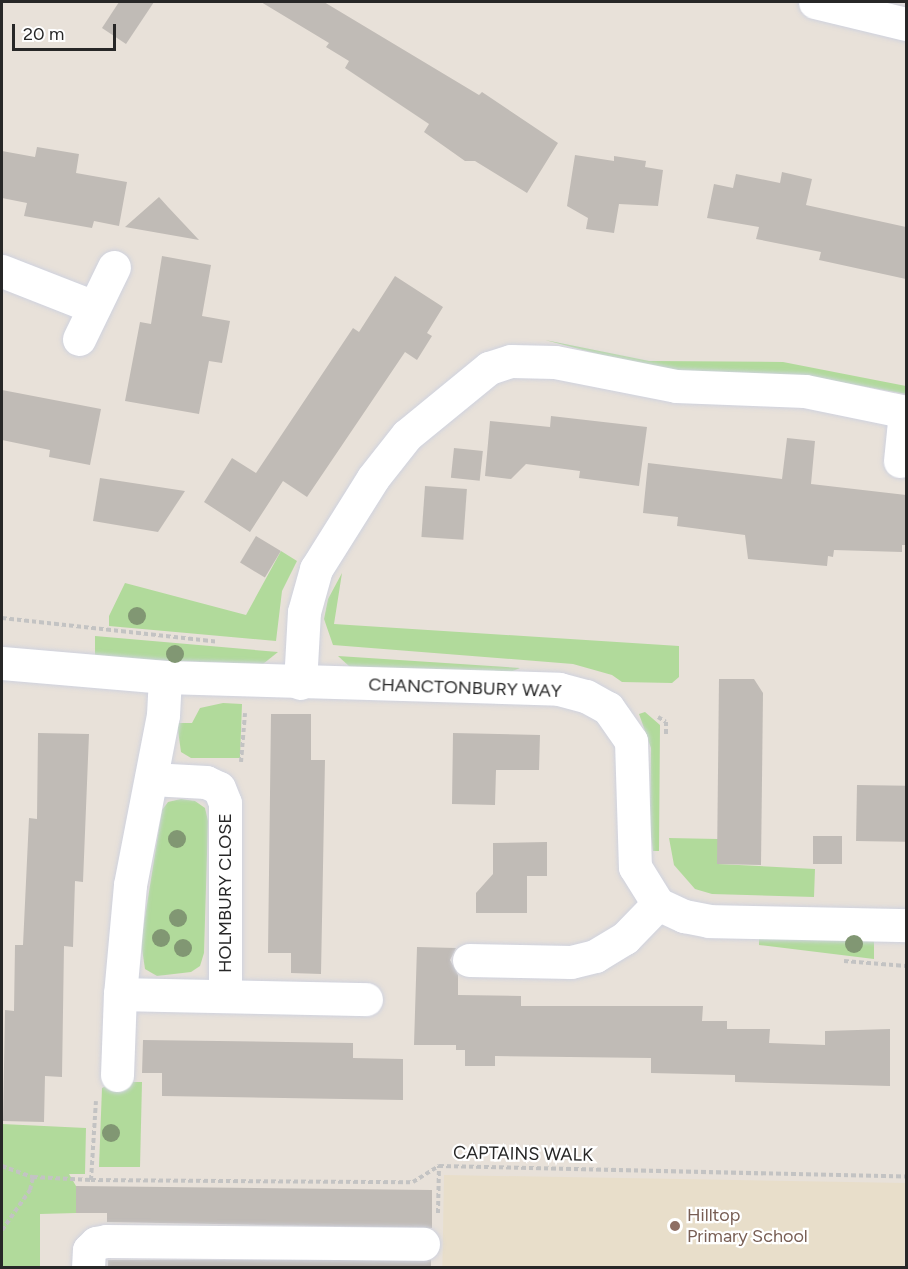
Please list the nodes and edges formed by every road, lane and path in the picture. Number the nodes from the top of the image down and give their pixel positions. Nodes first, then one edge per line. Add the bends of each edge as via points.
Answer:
1 (815, 2) edge
2 (906, 24) edge
3 (114, 267) dead end
4 (2, 271) edge
5 (94, 307) junction
6 (79, 339) dead end
7 (906, 412) edge
8 (900, 461) dead end
9 (2, 663) edge
10 (165, 677) junction
11 (246, 680) junction
12 (300, 683) junction
13 (151, 779) junction
14 (219, 788) junction
15 (658, 904) junction
16 (906, 924) edge
17 (469, 960) dead end
18 (120, 994) junction
19 (225, 996) junction
20 (366, 999) dead end
21 (117, 1075) joint
22 (2, 1166) edge
23 (33, 1177) junction
24 (906, 1177) edge
25 (91, 1180) junction
26 (2, 1230) edge
27 (423, 1244) dead end
28 (264, 1255) edge
29 (88, 1268) edge

1 - 2 street
3 - 5 street
4 - 5 street
5 - 6 street
7 - 8 street
7 - 12 street via 805,391 676,386 555,362 511,361 489,368 407,435 373,478 316,569 304,612
9 - 10 street, CHANCTONBURY WAY
10 - 11 street, CHANCTONBURY WAY
10 - 13 street via 163,715
11 - 12 street, CHANCTONBURY WAY
11 - 14 path via 243,759
12 - 15 street, CHANCTONBURY WAY via 559,689 586,696 608,708 630,741 635,867
13 - 14 street, HOLMBURY CLOSE via 206,782
13 - 18 street via 130,885
14 - 19 street, HOLMBURY CLOSE via 225,803
15 - 16 street via 684,916 709,921
15 - 17 street via 625,938 595,956 571,962
18 - 19 street, HOLMBURY CLOSE
18 - 21 street
19 - 20 street, HOLMBURY CLOSE
21 - 25 path via 97,1084
22 - 23 path, CAPTAINS WALK
23 - 25 path, CAPTAINS WALK
23 - 26 path via 30,1190
24 - 25 path, CAPTAINS WALK via 439,1166 413,1182
27 - 28 street
28 - 29 street via 96,1243 89,1250

